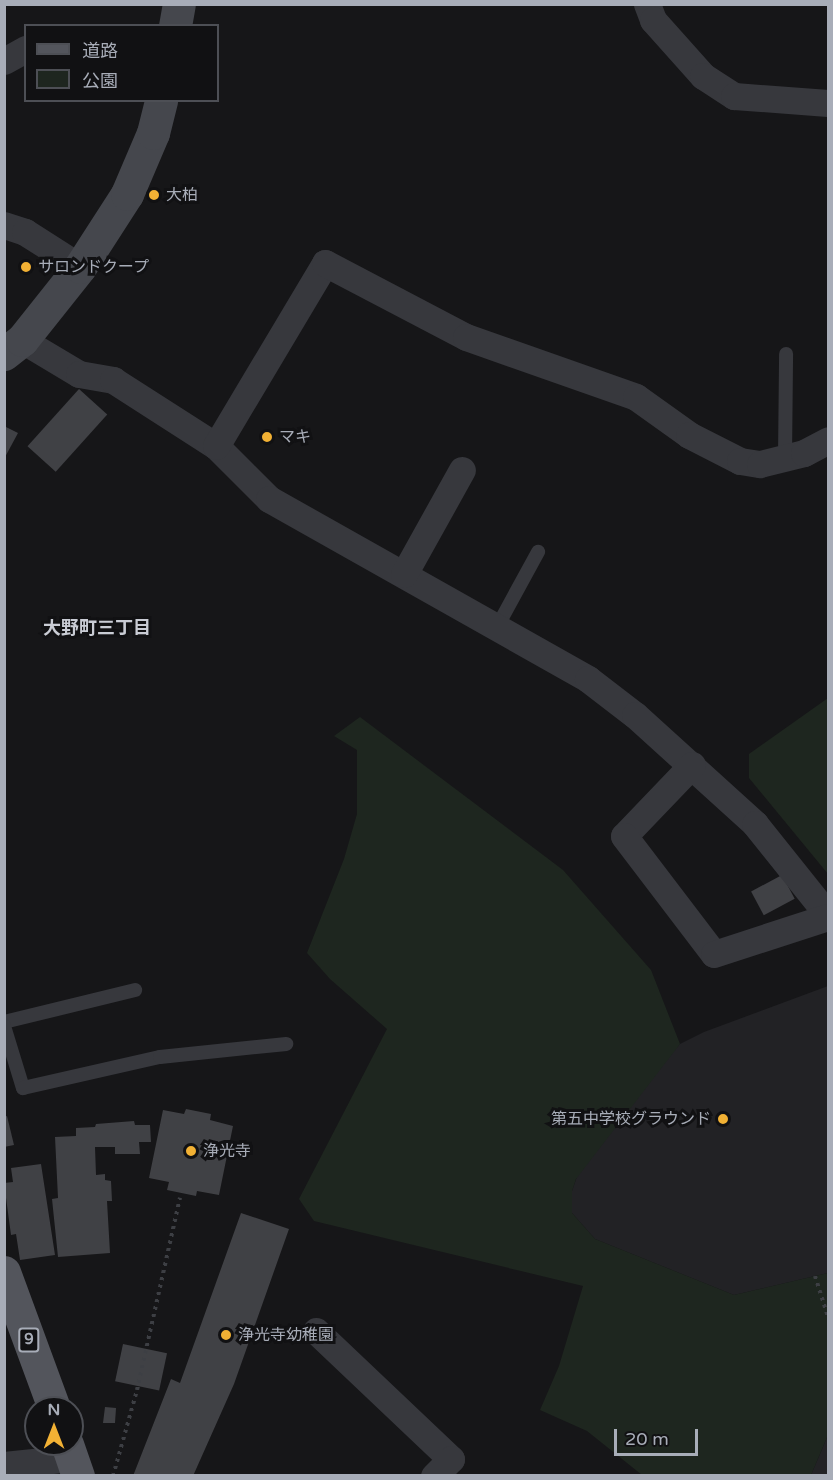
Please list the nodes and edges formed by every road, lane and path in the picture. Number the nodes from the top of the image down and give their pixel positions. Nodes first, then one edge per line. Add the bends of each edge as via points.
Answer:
1 (179, 4) edge
2 (647, 4) edge
3 (175, 24) edge
4 (24, 50) edge
5 (4, 61) edge
6 (161, 102) edge
7 (828, 103) edge
8 (4, 225) edge
9 (80, 267) junction
10 (13, 347) edge
11 (786, 354) dead end
12 (828, 440) edge
13 (216, 447) junction
14 (785, 458) junction
15 (462, 470) dead end
16 (538, 552) dead end
17 (404, 574) junction
18 (495, 629) junction
19 (692, 765) junction
20 (828, 916) edge
21 (135, 990) dead end
22 (4, 1024) edge
23 (286, 1044) dead end
24 (180, 1198) dead end
25 (4, 1272) edge
26 (815, 1276) dead end
27 (828, 1317) edge
28 (316, 1331) dead end
29 (50, 1396) edge
30 (72, 1459) edge
31 (4, 1465) edge
32 (113, 1476) edge
33 (434, 1476) edge

1 - 3 street
2 - 7 street via 654,20 703,76 734,96
4 - 5 street
6 - 9 street via 153,133 127,194
8 - 9 street via 25,232
9 - 10 street
10 - 13 street via 79,374 112,380
11 - 14 lane
12 - 14 street
13 - 14 street via 325,263 466,337 636,397 689,435 740,461 760,464
13 - 17 street via 269,499
15 - 17 street
16 - 18 lane
17 - 18 street
18 - 19 street via 588,679
19 - 20 street via 755,824
19 - 20 street via 624,836 714,954
21 - 22 lane
22 - 23 lane via 23,1088 160,1057
24 - 32 path via 137,1390
25 - 29 main road, 9
26 - 27 path
28 - 33 street via 451,1459
30 - 31 street

